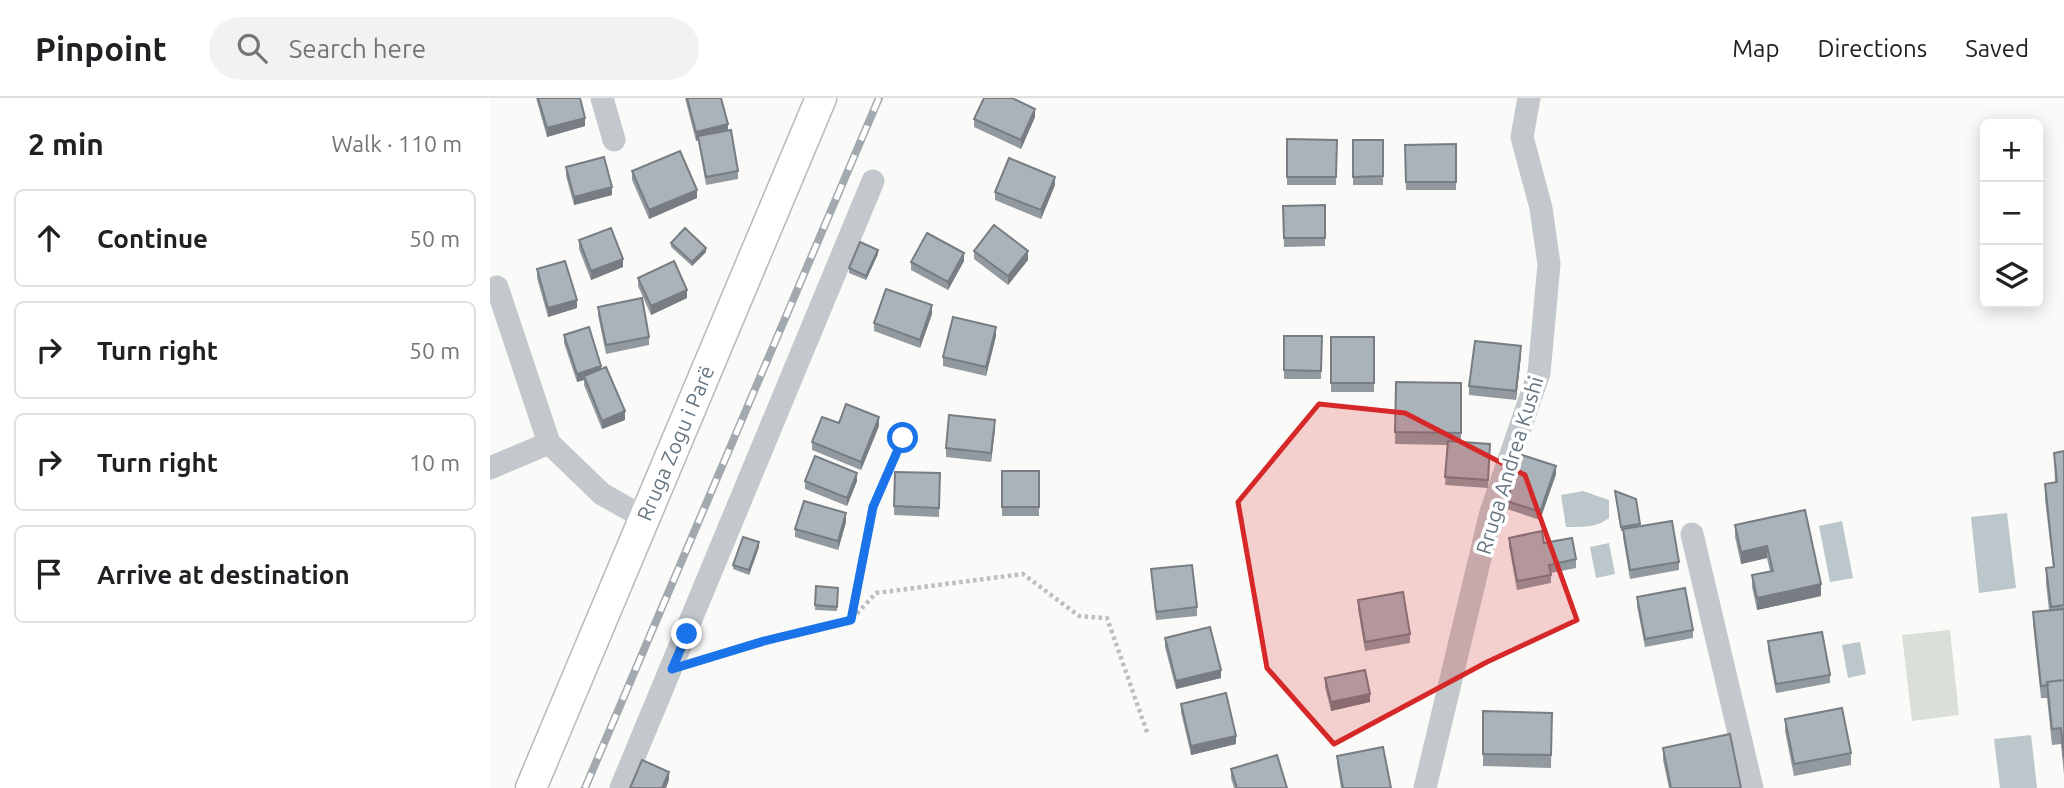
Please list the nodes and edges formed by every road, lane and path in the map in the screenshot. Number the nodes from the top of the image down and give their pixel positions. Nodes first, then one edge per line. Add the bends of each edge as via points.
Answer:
1 (602, 98) edge
2 (821, 98) edge
3 (1529, 98) edge
4 (614, 140) dead end
5 (873, 181) dead end
6 (497, 287) dead end
7 (903, 438) dead end
8 (549, 443) junction
9 (490, 468) edge
10 (643, 517) junction
11 (1692, 534) dead end
12 (851, 620) junction
13 (672, 669) junction
14 (1148, 735) dead end
15 (531, 788) edge
16 (621, 788) edge
17 (1424, 788) edge
18 (1752, 788) edge

1 - 4 street
2 - 10 main road, Rruga Zogu i Parë
3 - 17 street, Rruga Andrea Kushi via 1522,137 1541,208 1549,264 1539,373 1491,512
5 - 13 street
6 - 8 street
7 - 12 path via 873,507
8 - 9 street
8 - 10 street via 602,494
10 - 15 main road, Rruga Zogu i Parë
11 - 18 street
12 - 13 path
12 - 14 path via 876,593 1023,574 1079,616 1107,618
13 - 16 street

